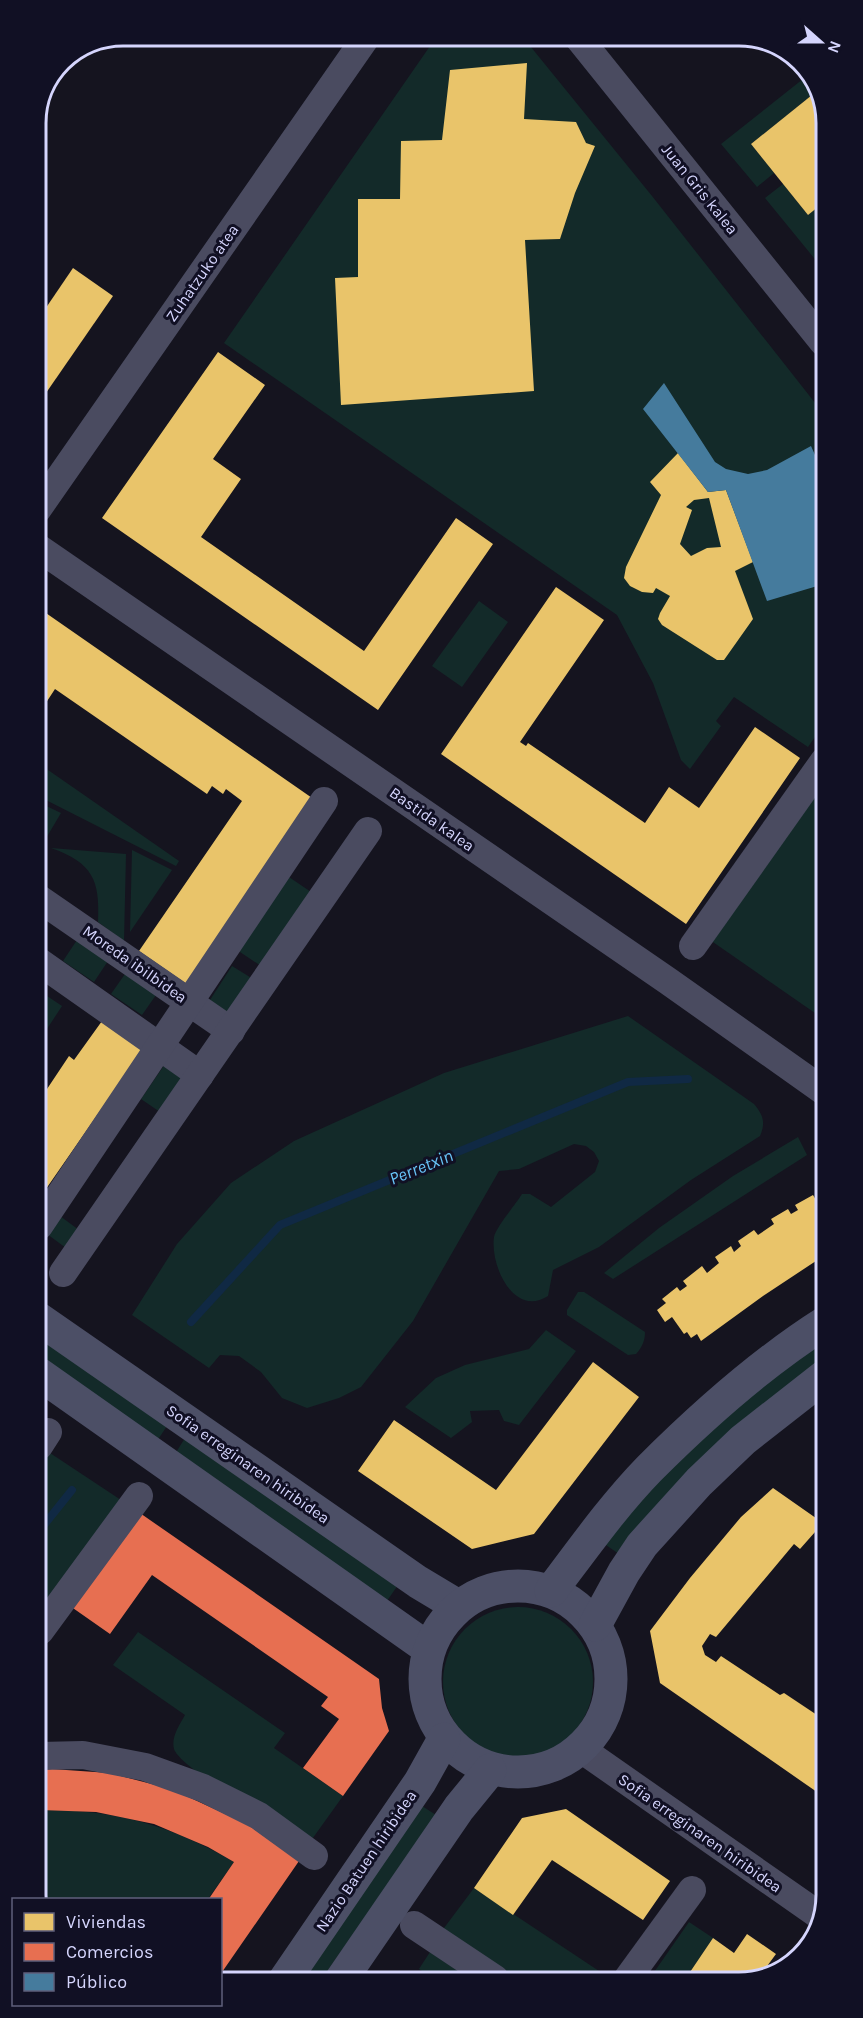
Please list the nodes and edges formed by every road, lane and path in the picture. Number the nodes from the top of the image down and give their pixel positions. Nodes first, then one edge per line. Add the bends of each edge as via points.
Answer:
1 (360, 46) edge
2 (586, 47) edge
3 (816, 333) edge
4 (47, 496) edge
5 (47, 554) edge
6 (816, 772) edge
7 (324, 801) dead end
8 (368, 831) dead end
9 (47, 904) edge
10 (693, 946) dead end
11 (47, 967) edge
12 (189, 1002) junction
13 (231, 1031) junction
14 (159, 1046) junction
15 (200, 1075) junction
16 (816, 1086) edge
17 (46, 1215) edge
18 (63, 1272) dead end
19 (46, 1324) edge
20 (816, 1328) edge
21 (46, 1379) edge
22 (816, 1383) edge
23 (139, 1496) dead end
24 (551, 1591) junction
25 (458, 1606) junction
26 (46, 1623) edge
27 (595, 1625) junction
28 (429, 1649) junction
29 (444, 1739) junction
30 (581, 1749) junction
31 (46, 1756) edge
32 (490, 1770) junction
33 (314, 1856) dead end
34 (692, 1890) dead end
35 (814, 1912) edge
36 (414, 1925) dead end
37 (291, 1971) edge
38 (346, 1971) edge
39 (484, 1972) edge
40 (632, 1972) edge

1 - 4 street, Zuhatzuko atea
2 - 3 street, Juan Gris kalea
5 - 16 street, Bastida kalea
6 - 10 street
7 - 12 street
8 - 13 street
9 - 12 street, Moreda ibilbidea
11 - 14 street
12 - 13 street, Moreda ibilbidea
12 - 14 street
13 - 15 street
14 - 15 street
14 - 17 street
15 - 18 street
19 - 25 main road, Sofia erreginaren hiribidea
20 - 24 main road via 744,1380 648,1470
21 - 28 main road
22 - 27 main road via 743,1440 699,1482 642,1545
23 - 26 street
24 - 25 main road via 519,1585 487,1590
24 - 27 main road via 568,1599
25 - 28 main road
27 - 30 main road via 607,1649 612,1676 609,1703 598,1728
28 - 29 main road via 425,1696
29 - 32 main road
29 - 37 main road, Nazio Batuen hiribidea via 406,1802
30 - 32 main road via 554,1767 522,1774
30 - 35 street, Sofia erreginaren hiribidea
31 - 33 street via 83,1755 154,1770 203,1788 258,1816
32 - 38 main road via 459,1808
34 - 40 street
36 - 39 street

